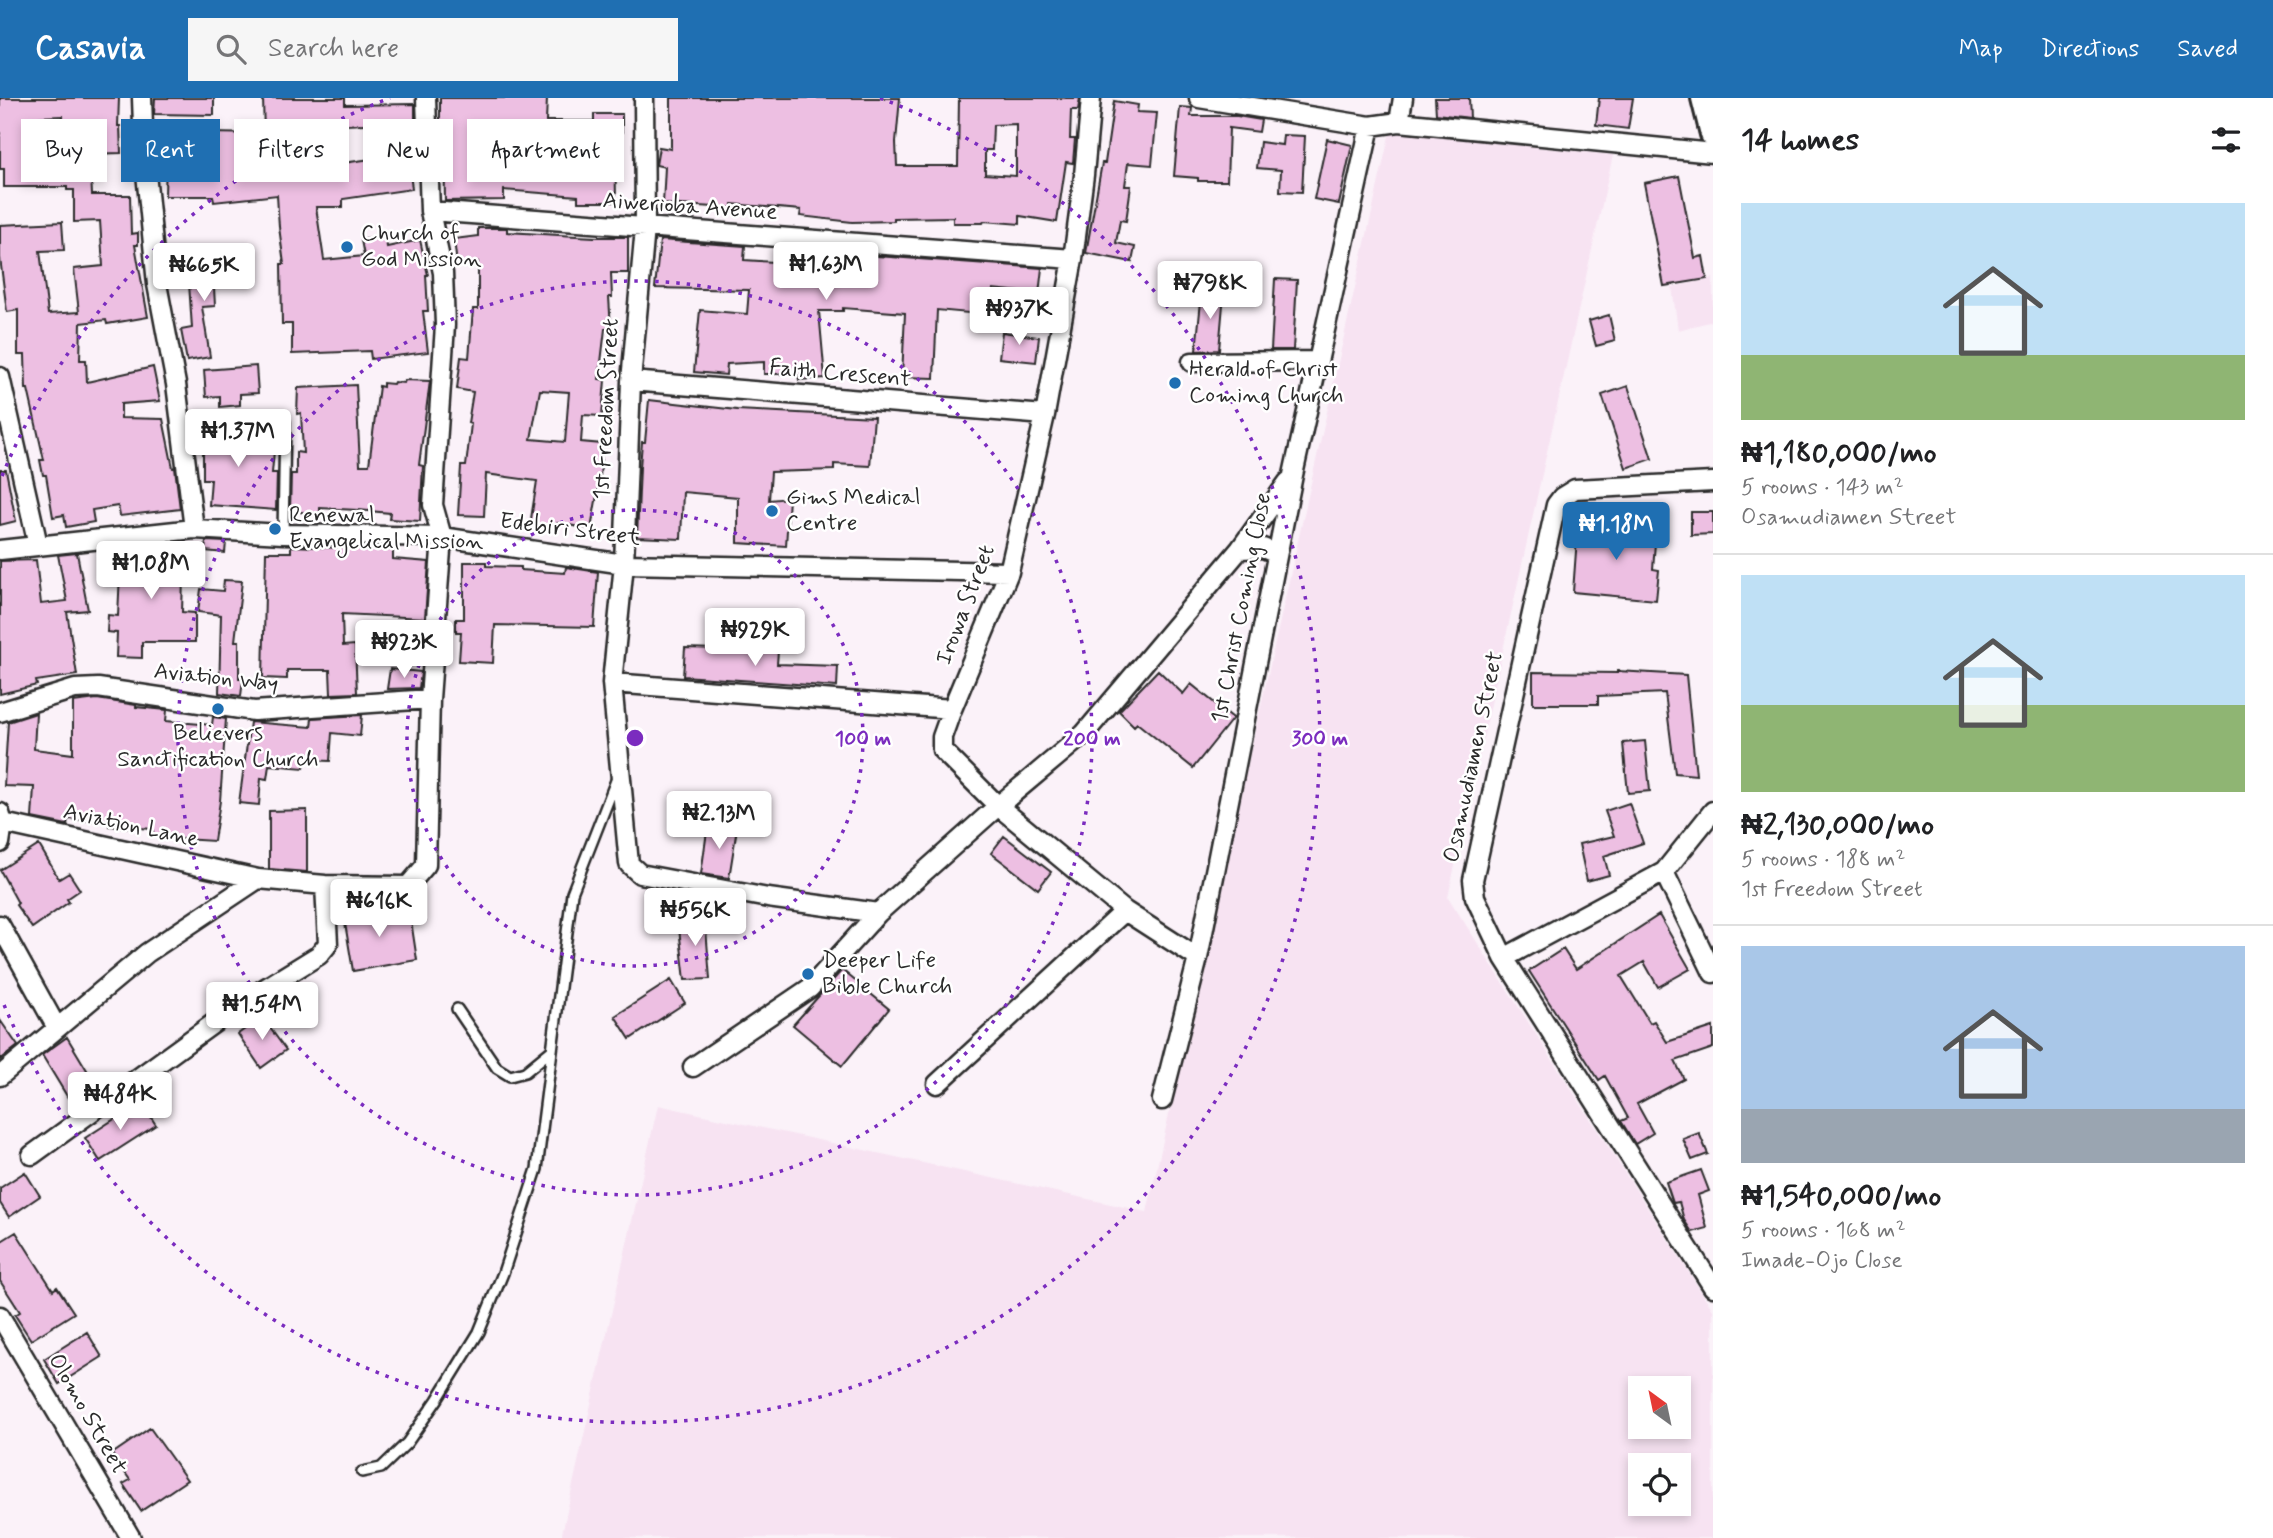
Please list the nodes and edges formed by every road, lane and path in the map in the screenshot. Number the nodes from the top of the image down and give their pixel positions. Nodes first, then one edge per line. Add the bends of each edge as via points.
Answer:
1 (142, 98) edge
2 (426, 98) edge
3 (644, 98) edge
4 (1091, 98) edge
5 (1199, 98) edge
6 (1403, 98) edge
7 (1705, 99) edge
8 (1262, 102) edge
9 (1399, 122) junction
10 (1370, 126) junction
11 (1713, 134) edge
12 (1713, 153) edge
13 (430, 211) junction
14 (645, 228) junction
15 (1073, 259) junction
16 (1318, 360) junction
17 (1192, 362) dead end
18 (0, 377) edge
19 (631, 382) junction
20 (1045, 415) junction
21 (285, 422) dead end
22 (1293, 475) junction
23 (1713, 482) edge
24 (194, 529) junction
25 (283, 534) junction
26 (443, 537) junction
27 (38, 545) junction
28 (1240, 549) junction
29 (0, 550) edge
30 (1277, 554) junction
31 (624, 564) junction
32 (1009, 572) junction
33 (612, 684) junction
34 (430, 699) junction
35 (952, 709) junction
36 (0, 712) edge
37 (619, 773) junction
38 (998, 806) junction
39 (1713, 811) edge
40 (2, 818) edge
41 (0, 843) edge
42 (1664, 872) junction
43 (258, 879) junction
44 (325, 885) junction
45 (1125, 911) junction
46 (878, 913) junction
47 (0, 925) edge
48 (1198, 958) junction
49 (1504, 958) junction
50 (1713, 973) edge
51 (457, 1009) dead end
52 (57, 1028) junction
53 (552, 1050) junction
54 (693, 1066) dead end
55 (0, 1076) edge
56 (937, 1084) dead end
57 (1162, 1100) dead end
58 (32, 1155) dead end
59 (1713, 1287) edge
60 (0, 1316) edge
61 (362, 1472) dead end
62 (131, 1538) edge

1 - 24 street via 157,284 176,384
2 - 13 street
3 - 14 street, 1st Freedom Street
4 - 15 street, Irowa Street
5 - 8 street
6 - 9 street
7 - 11 street
8 - 10 street
9 - 10 street
9 - 12 street
10 - 16 street, 1st Christ Coming Close
13 - 14 street, Aiwerioba Avenue
13 - 26 street via 443,273 445,325 433,505
14 - 15 street, Aiwerioba Avenue
14 - 19 street, 1st Freedom Street
15 - 20 street, Irowa Street
16 - 17 street
16 - 22 street, 1st Christ Coming Close
18 - 27 street
19 - 20 street, Faith Crescent
19 - 31 street, 1st Freedom Street
20 - 32 street, Irowa Street
21 - 25 lane
22 - 28 street
22 - 30 street, 1st Christ Coming Close
23 - 49 street, Osamudiamen Street via 1575,489 1556,505 1474,866 1475,897
24 - 25 street, Edebiri Street
24 - 27 street, Edebiri Street
25 - 26 street, Edebiri Street
26 - 31 street, Edebiri Street
26 - 34 street
27 - 29 street, Edebiri Street
28 - 30 street via 1263,548
28 - 38 street via 1084,734
30 - 48 street, 1st Christ Coming Close
31 - 32 street, Edebiri Street
31 - 33 street, 1st Freedom Street
32 - 35 street, Irowa Street
33 - 35 street
33 - 37 street, 1st Freedom Street
34 - 36 street, Aviation Way via 254,712 98,688 75,689
34 - 44 street, Aviation Lane via 426,865 408,886
35 - 38 street, Irowa Street via 942,737 943,751
37 - 46 street, 1st Freedom Street via 626,849 629,864 639,874
37 - 53 lane via 572,893
38 - 45 street
38 - 46 street
39 - 42 street
40 - 41 street
40 - 43 street, Aviation Lane
42 - 49 street
42 - 50 street
43 - 44 street, Aviation Lane
43 - 52 street via 147,953
44 - 58 street via 328,944 319,955 243,1002
45 - 48 street
45 - 56 street
46 - 54 street via 810,988
47 - 52 street
48 - 57 street, 1st Christ Coming Close
49 - 59 street, Osamudiamen Street
51 - 53 lane via 498,1068 510,1076 525,1072
52 - 55 street
53 - 61 lane via 537,1170 479,1332 407,1443 381,1468
60 - 62 street, Olomo Street

